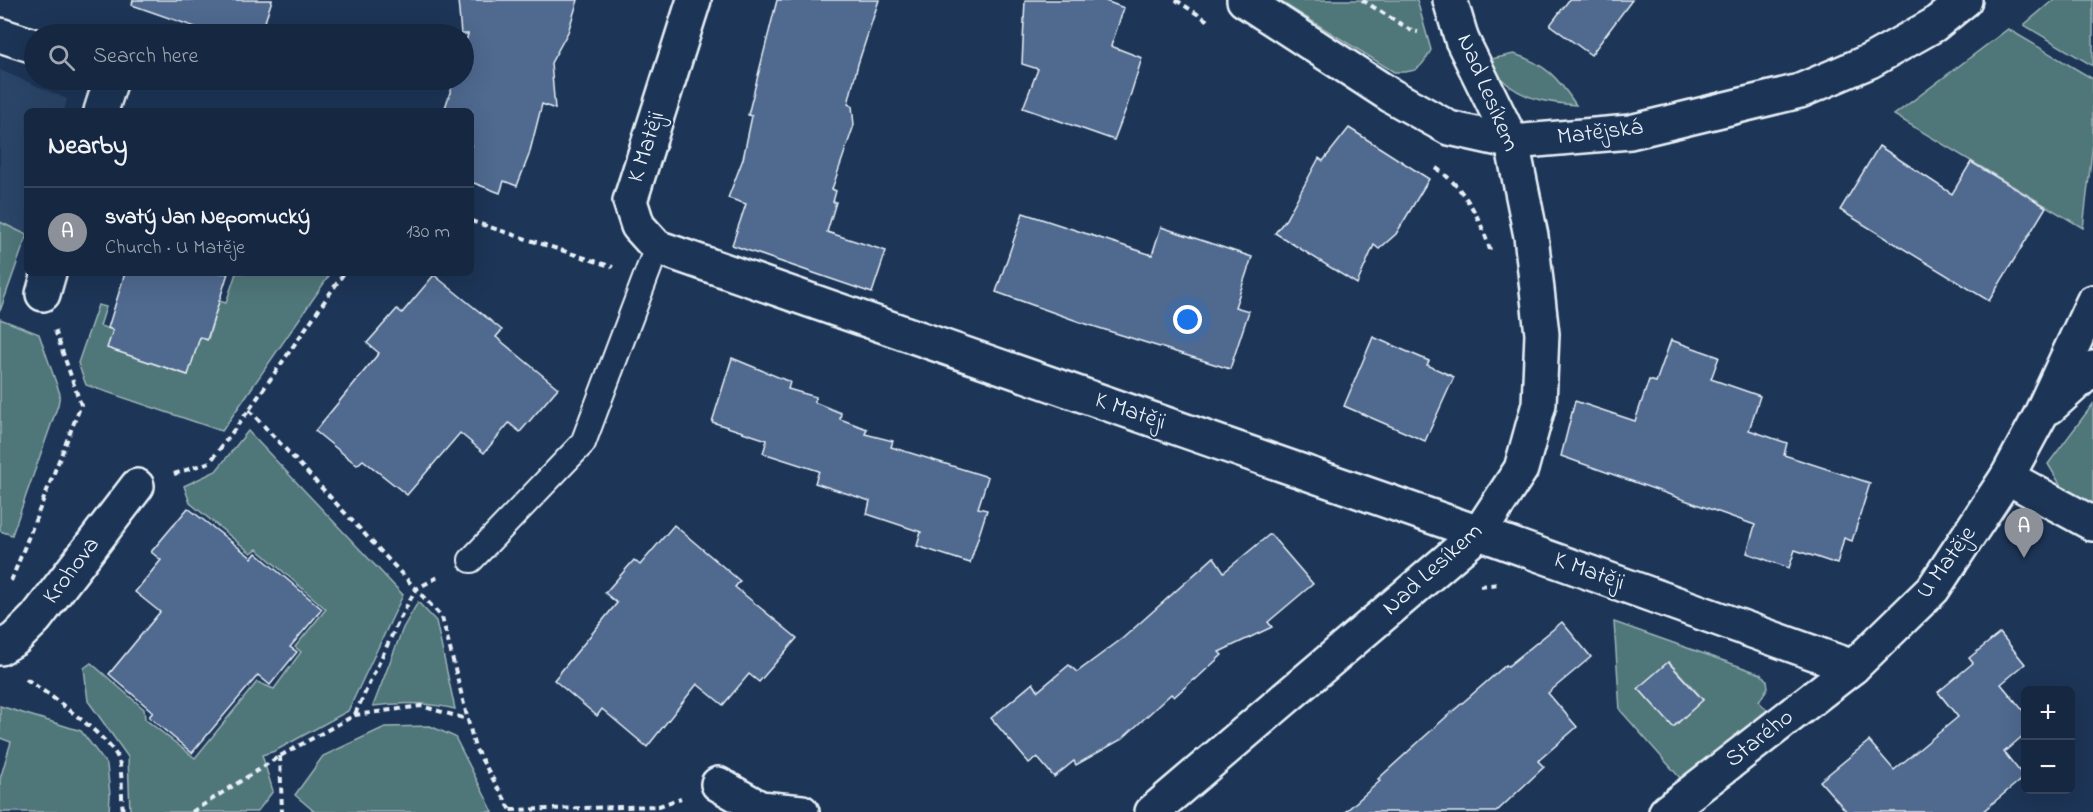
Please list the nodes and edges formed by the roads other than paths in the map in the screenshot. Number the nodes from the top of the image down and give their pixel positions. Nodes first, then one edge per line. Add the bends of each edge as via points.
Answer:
1 (694, 0) edge
2 (1244, 0) edge
3 (1450, 0) edge
4 (1965, 0) edge
5 (0, 35) edge
6 (24, 43) edge
7 (108, 90) edge
8 (102, 108) edge
9 (1512, 142) junction
10 (657, 247) junction
11 (2093, 302) edge
12 (2093, 368) edge
13 (2040, 416) junction
14 (2007, 477) junction
15 (136, 486) road end
16 (2093, 524) edge
17 (1479, 533) junction
18 (471, 560) road end
19 (9, 660) edge
20 (1853, 667) junction
21 (718, 784) road end
22 (802, 812) edge
23 (1152, 812) edge
24 (1666, 812) edge

1 - 10 street, K Matěji via 630,201 638,226
2 - 9 street, Matějská via 1390,95 1449,128
3 - 9 street, Nad Lesíkem via 1462,40
4 - 9 street, Matějská via 1934,25 1870,61 1800,91 1630,132
5 - 6 street
7 - 8 street
9 - 17 street, Nad Lesíkem via 1531,236 1542,334 1539,404 1521,469
10 - 17 street, K Matěji
10 - 18 lane via 583,443
11 - 13 street, U Matěje
12 - 13 street, U Matěje
13 - 14 street, U Matěje
14 - 16 street
14 - 20 street, U Matěje via 1933,589
15 - 19 street, Krohova via 36,618 15,639
17 - 20 street, K Matěji
17 - 23 street, Nad Lesíkem
20 - 24 street, Starého
21 - 22 street via 760,808

